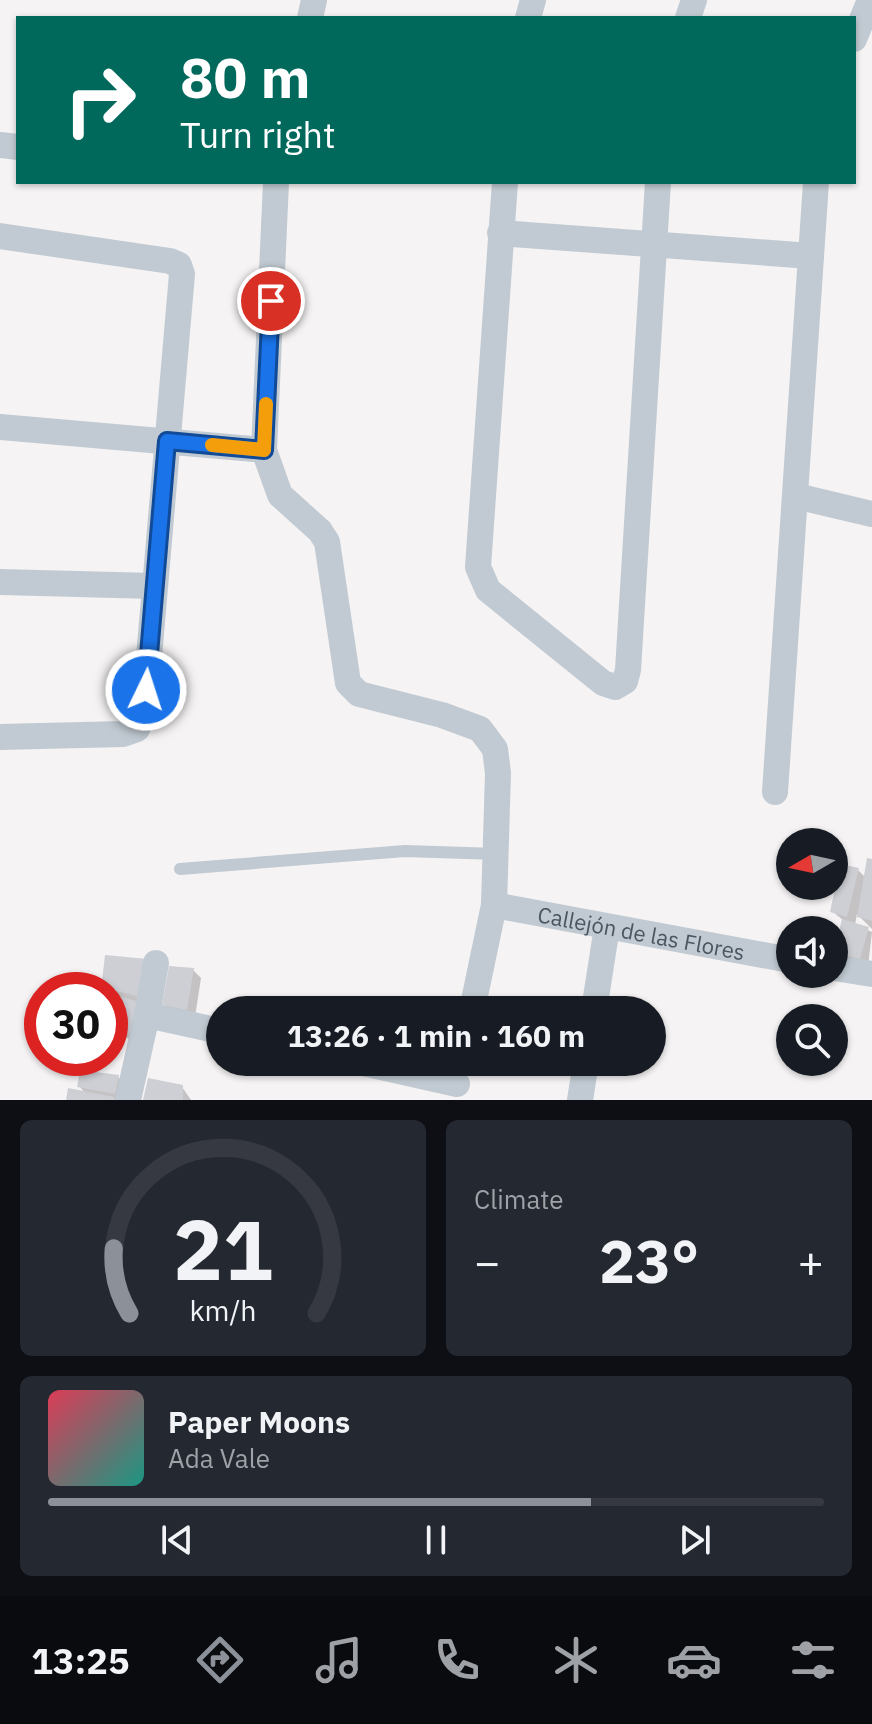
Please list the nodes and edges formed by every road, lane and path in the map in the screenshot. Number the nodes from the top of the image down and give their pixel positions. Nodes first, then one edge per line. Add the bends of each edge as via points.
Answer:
1 (276, 184) edge
2 (505, 184) edge
3 (658, 184) edge
4 (816, 184) edge
5 (500, 233) junction
6 (0, 236) edge
7 (654, 246) junction
8 (811, 256) junction
9 (0, 427) edge
10 (167, 441) junction
11 (264, 450) junction
12 (796, 496) junction
13 (872, 514) edge
14 (0, 582) edge
15 (154, 586) junction
16 (0, 737) edge
17 (775, 792) dead end
18 (497, 854) junction
19 (180, 869) dead end
20 (494, 905) junction
21 (607, 927) junction
22 (776, 957) edge
23 (156, 963) dead end
24 (848, 970) edge
25 (872, 974) edge
26 (475, 996) edge
27 (596, 996) edge
28 (147, 1015) junction
29 (206, 1028) edge
30 (428, 1076) edge
31 (584, 1076) edge
32 (457, 1082) edge
33 (128, 1100) edge
34 (580, 1100) edge

1 - 11 street
2 - 5 street
3 - 7 street
4 - 8 street
5 - 7 street
5 - 7 street via 481,580 603,683 615,687 625,681 628,670
6 - 10 street via 179,265
7 - 8 street
8 - 12 street
9 - 10 street
10 - 11 street
10 - 15 street
11 - 18 street via 280,495 327,542 352,690 480,729 495,749
12 - 13 street
12 - 17 street
14 - 15 street
15 - 16 street via 144,715 137,729 123,734
18 - 19 lane via 405,851
18 - 20 street
20 - 21 street, Callejón de las Flores
20 - 26 street
21 - 22 street, Callejón de las Flores
21 - 27 street
23 - 28 street
24 - 25 street
28 - 29 street
28 - 33 street
30 - 32 street
31 - 34 street

